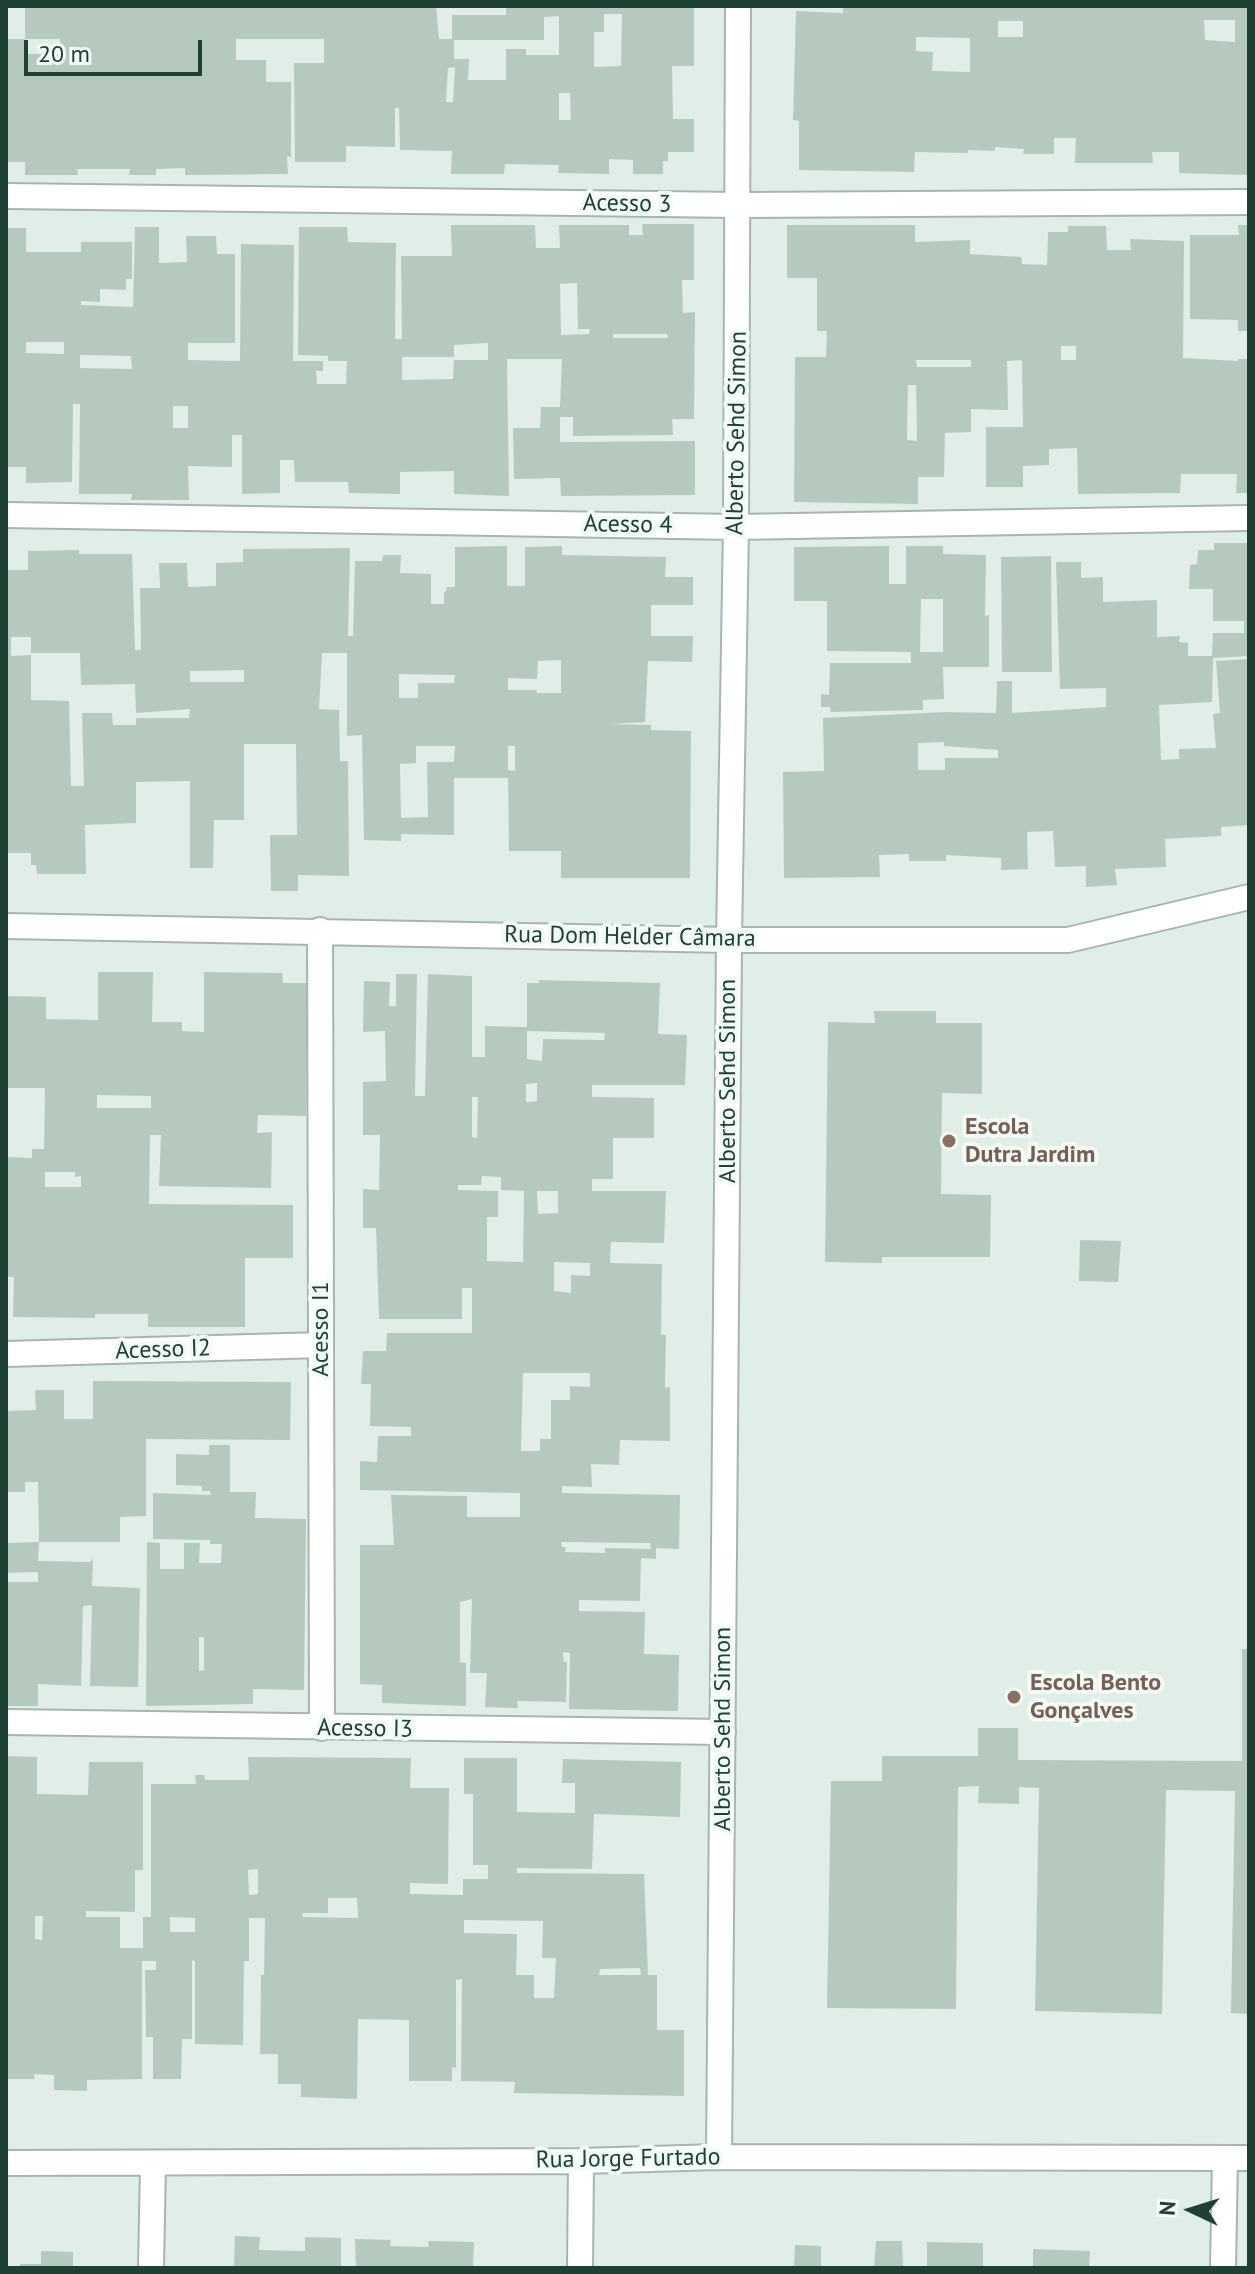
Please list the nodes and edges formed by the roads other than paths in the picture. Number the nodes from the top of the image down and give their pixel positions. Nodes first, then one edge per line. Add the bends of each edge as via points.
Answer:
1 (738, 6) edge
2 (6, 196) edge
3 (1249, 202) edge
4 (739, 205) junction
5 (6, 515) edge
6 (1249, 518) edge
7 (736, 527) junction
8 (1249, 897) edge
9 (6, 926) edge
10 (320, 930) junction
11 (729, 940) junction
12 (321, 1345) junction
13 (6, 1354) edge
14 (6, 1722) edge
15 (322, 1728) junction
16 (723, 1732) junction
17 (719, 2157) junction
18 (1237, 2158) edge
19 (581, 2161) junction
20 (6, 2163) edge
21 (153, 2164) junction
22 (151, 2268) edge
23 (580, 2268) edge
24 (1223, 2268) edge

1 - 4 street, Alberto Sehd Simon
2 - 4 street, Acesso 3
3 - 4 street, Acesso 3
4 - 7 street, Alberto Sehd Simon
5 - 7 street, Acesso 4
6 - 7 street, Acesso 4
7 - 11 street, Alberto Sehd Simon
8 - 11 street, Rua Dom Helder Câmara via 1068,940
9 - 10 street, Rua Dom Helder Câmara
10 - 11 street, Rua Dom Helder Câmara
10 - 12 street, Acesso I1
11 - 16 street, Alberto Sehd Simon
12 - 13 street, Acesso I2
12 - 15 street, Acesso I1
14 - 15 street, Acesso I3
15 - 16 street, Acesso I3
16 - 17 street, Alberto Sehd Simon
17 - 18 street, Rua Jorge Furtado
17 - 19 street, Rua Jorge Furtado
18 - 24 street
19 - 21 street, Rua Jorge Furtado
19 - 23 street
20 - 21 street, Rua Jorge Furtado
21 - 22 street

